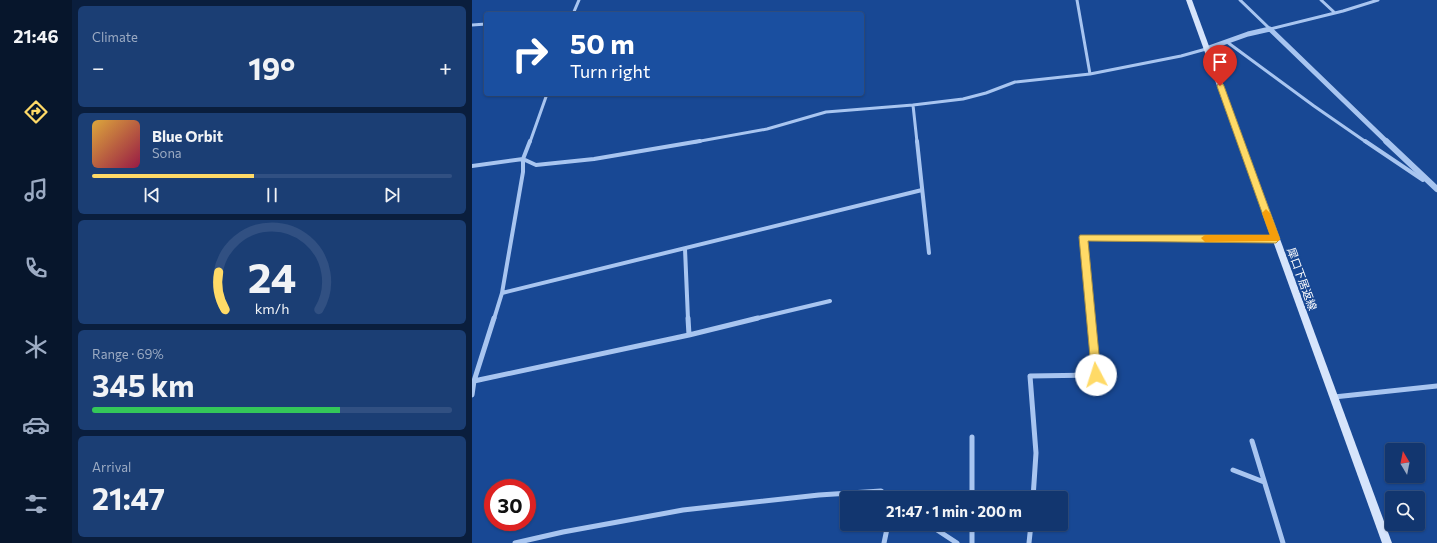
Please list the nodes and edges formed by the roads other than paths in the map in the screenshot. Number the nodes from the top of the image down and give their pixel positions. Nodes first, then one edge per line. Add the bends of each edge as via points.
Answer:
1 (579, 0) edge
2 (1077, 0) edge
3 (1189, 0) edge
4 (1240, 0) edge
5 (1321, 0) edge
6 (1378, 0) edge
7 (574, 12) edge
8 (1335, 13) junction
9 (472, 24) edge
10 (484, 24) edge
11 (1270, 29) junction
12 (1227, 42) junction
13 (1206, 48) junction
14 (1090, 74) junction
15 (546, 96) edge
16 (913, 105) junction
17 (523, 159) junction
18 (472, 166) edge
19 (1437, 188) edge
20 (922, 190) junction
21 (1276, 239) junction
22 (685, 249) junction
23 (928, 253) dead end
24 (502, 293) junction
25 (830, 301) dead end
26 (690, 334) junction
27 (474, 381) junction
28 (1437, 386) edge
29 (472, 395) edge
30 (1334, 397) junction
31 (972, 437) dead end
32 (1252, 441) dead end
33 (1233, 470) dead end
34 (1264, 482) junction
35 (972, 491) edge
36 (1033, 491) edge
37 (840, 494) edge
38 (887, 531) edge
39 (939, 531) edge
40 (972, 531) edge
41 (1030, 531) edge
42 (515, 543) edge
43 (884, 543) edge
44 (957, 543) edge
45 (972, 543) edge
46 (1029, 543) edge
47 (1283, 543) edge
48 (1387, 543) edge

1 - 7 street
2 - 14 street
3 - 13 main road, 犀口下居返線
4 - 11 street
5 - 8 street
6 - 8 street
8 - 11 street
9 - 10 street
11 - 12 street
11 - 19 street
12 - 13 street
12 - 19 street via 1314,106
13 - 14 street via 1181,56
13 - 21 main road, 犀口下居返線
14 - 16 street via 1015,82 962,99
15 - 17 street
16 - 17 street via 826,112 767,129 594,159 536,164
16 - 20 street
17 - 18 street
17 - 24 street via 523,172
20 - 22 street
20 - 23 street
21 - 30 main road, 犀口下居返線
21 - 36 street via 1084,237 1096,375 1030,376 1036,453
22 - 24 street
22 - 26 street
24 - 27 street
25 - 26 street
26 - 27 street
27 - 29 street
28 - 30 street
30 - 48 main road, 犀口下居返線
31 - 35 street
32 - 34 street
33 - 34 street
34 - 47 street
37 - 42 street via 683,510
38 - 43 street
39 - 44 street
40 - 45 street
41 - 46 street

